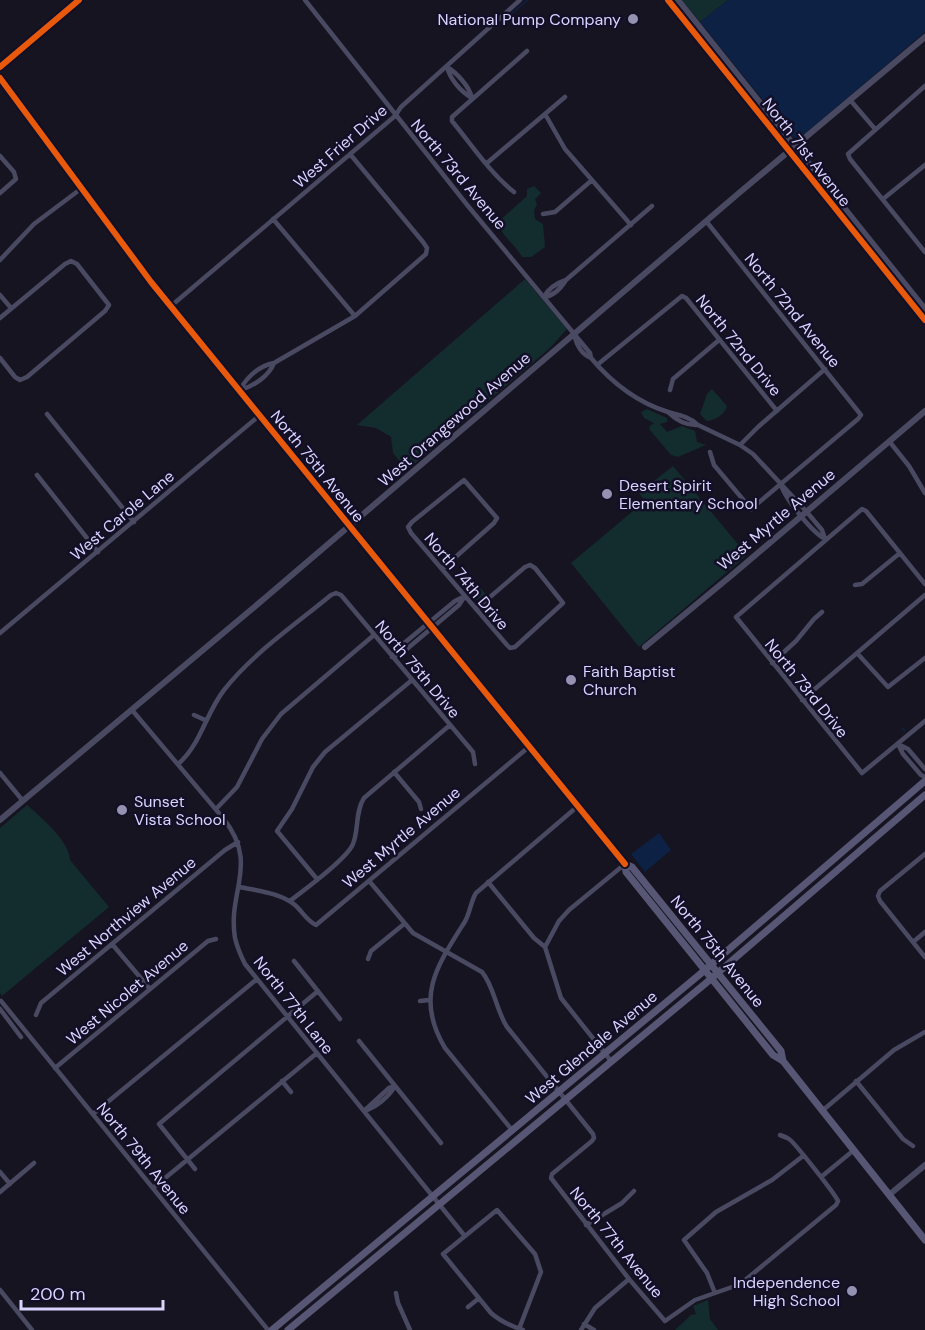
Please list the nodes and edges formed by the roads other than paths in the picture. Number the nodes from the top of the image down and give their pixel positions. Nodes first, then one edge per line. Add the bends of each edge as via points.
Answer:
1 (79, 0) edge
2 (305, 0) edge
3 (520, 0) edge
4 (668, 0) edge
5 (678, 0) edge
6 (925, 37) edge
7 (527, 51) dead end
8 (0, 67) edge
9 (447, 67) junction
10 (0, 78) edge
11 (925, 86) edge
12 (565, 97) dead end
13 (472, 98) junction
14 (851, 100) junction
15 (545, 114) junction
16 (395, 116) junction
17 (875, 129) junction
18 (793, 149) junction
19 (350, 154) junction
20 (0, 156) edge
21 (487, 163) junction
22 (925, 165) edge
23 (592, 180) junction
24 (82, 188) junction
25 (514, 192) dead end
26 (0, 193) edge
27 (883, 199) junction
28 (652, 206) dead end
29 (543, 214) dead end
30 (273, 219) junction
31 (706, 221) junction
32 (631, 225) junction
33 (878, 249) junction
34 (925, 252) edge
35 (872, 254) junction
36 (0, 260) edge
37 (0, 294) edge
38 (544, 297) junction
39 (171, 306) junction
40 (11, 308) junction
41 (925, 309) edge
42 (355, 316) junction
43 (0, 318) edge
44 (925, 320) edge
45 (574, 334) junction
46 (719, 340) junction
47 (1, 360) edge
48 (274, 363) junction
49 (597, 365) junction
50 (825, 369) junction
51 (670, 390) dead end
52 (239, 391) junction
53 (777, 411) junction
54 (925, 411) edge
55 (47, 414) dead end
56 (260, 415) junction
57 (889, 441) junction
58 (740, 445) junction
59 (710, 452) dead end
60 (37, 475) dead end
61 (781, 485) junction
62 (925, 493) edge
63 (803, 514) junction
64 (134, 522) junction
65 (349, 526) junction
66 (818, 526) junction
67 (813, 530) junction
68 (825, 539) junction
69 (98, 552) junction
70 (900, 553) junction
71 (442, 569) junction
72 (925, 584) edge
73 (855, 585) dead end
74 (925, 595) edge
75 (465, 596) junction
76 (476, 609) junction
77 (822, 612) dead end
78 (430, 626) junction
79 (0, 633) edge
80 (374, 635) junction
81 (645, 648) dead end
82 (857, 653) junction
83 (392, 657) junction
84 (925, 658) edge
85 (772, 663) junction
86 (412, 680) junction
87 (802, 700) junction
88 (132, 710) junction
89 (194, 715) dead end
90 (205, 720) junction
91 (925, 721) edge
92 (450, 725) junction
93 (898, 744) junction
94 (530, 746) junction
95 (178, 764) junction
96 (475, 764) dead end
97 (925, 770) edge
98 (394, 772) junction
99 (0, 773) edge
100 (925, 779) edge
101 (925, 795) edge
102 (23, 801) junction
103 (578, 806) junction
104 (216, 809) junction
105 (421, 809) dead end
106 (0, 820) edge
107 (238, 843) junction
108 (925, 854) edge
109 (625, 864) junction
110 (316, 879) junction
111 (370, 882) junction
112 (488, 882) junction
113 (240, 887) junction
114 (290, 901) junction
115 (404, 924) junction
116 (925, 932) edge
117 (216, 939) dead end
118 (913, 942) junction
119 (112, 944) junction
120 (545, 947) junction
121 (445, 952) junction
122 (925, 957) edge
123 (368, 959) dead end
124 (294, 961) dead end
125 (711, 965) junction
126 (704, 970) junction
127 (717, 973) junction
128 (711, 978) junction
129 (257, 979) junction
130 (150, 989) junction
131 (318, 991) junction
132 (429, 1000) junction
133 (1, 1001) edge
134 (420, 1001) dead end
135 (0, 1009) edge
136 (36, 1015) dead end
137 (287, 1016) junction
138 (340, 1019) dead end
139 (925, 1032) edge
140 (21, 1037) dead end
141 (358, 1041) dead end
142 (317, 1053) junction
143 (604, 1053) junction
144 (611, 1061) junction
145 (783, 1061) junction
146 (56, 1068) junction
147 (282, 1081) junction
148 (856, 1081) junction
149 (395, 1086) junction
150 (291, 1092) dead end
151 (558, 1092) junction
152 (565, 1100) junction
153 (364, 1111) junction
154 (822, 1111) junction
155 (93, 1114) junction
156 (512, 1130) junction
157 (780, 1135) dead end
158 (441, 1143) dead end
159 (913, 1146) dead end
160 (854, 1150) junction
161 (803, 1156) junction
162 (187, 1160) junction
163 (34, 1163) dead end
164 (925, 1165) edge
165 (195, 1169) dead end
166 (0, 1172) edge
167 (821, 1178) junction
168 (10, 1184) junction
169 (153, 1188) junction
170 (634, 1191) dead end
171 (0, 1192) edge
172 (889, 1195) junction
173 (432, 1197) junction
174 (439, 1205) junction
175 (586, 1225) junction
176 (464, 1235) junction
177 (924, 1239) edge
178 (548, 1271) dead end
179 (541, 1272) junction
180 (629, 1279) junction
181 (0, 1290) edge
182 (396, 1293) dead end
183 (715, 1293) junction
184 (478, 1299) junction
185 (468, 1307) dead end
186 (584, 1324) junction
187 (521, 1329) edge
188 (32, 1330) edge
189 (270, 1330) edge
190 (288, 1330) edge
191 (410, 1330) edge
192 (581, 1330) edge
193 (594, 1330) edge

1 - 8 main road
2 - 16 street, North 73rd Avenue
3 - 9 street, West Frier Drive
4 - 18 street, North 71st Avenue
5 - 18 street, North 71st Avenue
6 - 14 street, West Orangewood Avenue
7 - 13 street
9 - 13 street
9 - 16 street, West Frier Drive
10 - 24 main road, North 75th Avenue
11 - 17 street
12 - 15 street
13 - 21 street via 452,121
14 - 17 street
14 - 18 street, West Orangewood Avenue
15 - 21 street
15 - 23 street via 561,143
16 - 19 street, West Frier Drive
16 - 38 street, North 73rd Avenue
17 - 27 street via 848,154
18 - 31 street, West Orangewood Avenue
18 - 33 street, North 71st Avenue
18 - 35 street, North 71st Avenue
19 - 30 street, West Frier Drive
19 - 42 street via 427,248 426,254
20 - 26 street via 16,179
21 - 25 street
22 - 27 street
23 - 29 street via 555,212
23 - 32 street
24 - 36 street via 34,224
24 - 39 main road, North 75th Avenue
27 - 34 street
28 - 32 street
30 - 39 street, West Frier Drive
30 - 42 street
31 - 45 street, West Orangewood Avenue
31 - 50 street, North 72nd Avenue
32 - 38 street via 551,296
33 - 35 street
33 - 41 street, North 71st Avenue
35 - 44 street, North 71st Avenue
37 - 40 street
38 - 45 street, North 73rd Avenue
39 - 52 main road, North 75th Avenue
40 - 43 street
40 - 47 street via 71,261 109,305 27,377 15,377
42 - 48 street
45 - 49 street, North 73rd Avenue
45 - 65 street, West Orangewood Avenue
46 - 49 street, North 72nd Drive via 682,296
46 - 51 street via 673,380
46 - 53 street, North 72nd Drive
48 - 52 street via 247,379
48 - 52 street via 271,371
49 - 58 street, North 73rd Avenue via 628,394
50 - 53 street
50 - 61 street, North 72nd Avenue via 861,415
52 - 56 main road, North 75th Avenue
53 - 58 street
54 - 57 street, West Myrtle Avenue
55 - 64 street
56 - 64 street, West Carole Lane
56 - 65 main road, North 75th Avenue
57 - 62 street
57 - 63 street, West Myrtle Avenue
58 - 61 street, North 73rd Avenue
59 - 61 street via 714,465 751,509
60 - 69 street
61 - 63 street, North 73rd Avenue
63 - 66 street, North 73rd Avenue
63 - 67 street, North 73rd Avenue
63 - 81 street, West Myrtle Avenue
64 - 69 street, West Carole Lane
65 - 78 main road, North 75th Avenue
65 - 88 street, West Orangewood Avenue
66 - 67 street
66 - 68 street, North 73rd Avenue
67 - 68 street, North 73rd Avenue
68 - 70 street via 862,509
68 - 85 street, North 73rd Drive via 736,617
69 - 79 street, West Carole Lane
70 - 72 street
70 - 73 street via 862,584
71 - 71 street, North 74th Drive via 497,518 464,480 408,527
71 - 75 street, North 74th Drive
74 - 82 street
75 - 76 street, North 74th Drive
75 - 78 street
76 - 76 street, North 74th Drive via 530,565 563,603 510,648
77 - 85 street
78 - 83 street via 401,654
78 - 94 main road, North 75th Avenue
80 - 83 street, North 75th Drive
80 - 90 street, North 75th Drive via 336,593 237,674
80 - 104 street via 281,714 262,739 237,788
82 - 84 street via 888,687
82 - 87 street
83 - 86 street, North 75th Drive
85 - 87 street, North 73rd Drive
86 - 92 street, North 75th Drive
86 - 110 street via 325,752 277,831
87 - 93 street, North 73rd Drive via 862,773
88 - 95 street, North 77th Lane
88 - 102 street, West Orangewood Avenue
89 - 90 street
90 - 95 street via 190,751
91 - 93 street
92 - 96 street, North 75th Drive via 472,752
92 - 98 street
93 - 97 street via 908,749
93 - 100 street
94 - 103 main road, North 75th Avenue
94 - 111 street, West Myrtle Avenue
95 - 104 street, North 77th Lane
98 - 105 street
98 - 110 street via 360,804 349,851
99 - 102 street
100 - 125 main road, West Glendale Avenue
101 - 127 main road, West Glendale Avenue
102 - 106 street, West Orangewood Avenue
103 - 109 main road, North 75th Avenue
103 - 112 street
104 - 107 street, North 77th Lane
107 - 113 street, North 77th Lane via 242,862
107 - 119 street, West Northview Avenue
108 - 118 street via 878,896
109 - 120 street via 569,910
109 - 125 main road, North 75th Avenue via 632,867
109 - 126 main road, North 75th Avenue via 626,872
110 - 114 street
111 - 114 street, West Myrtle Avenue via 316,925
111 - 115 street
112 - 120 street
112 - 121 street via 471,900 465,922
113 - 114 street
113 - 129 street, North 77th Lane via 235,938 245,964
115 - 121 street
115 - 123 street via 371,951
116 - 118 street
117 - 130 street, West Nicolet Avenue via 208,940
118 - 122 street
119 - 130 street
119 - 136 street, West Northview Avenue via 41,1003
120 - 143 street via 561,998
121 - 132 street
121 - 151 street via 485,975 507,1028
124 - 131 street
125 - 126 main road, West Glendale Avenue
125 - 127 main road, North 75th Avenue
126 - 128 main road, North 75th Avenue
126 - 143 main road, West Glendale Avenue
127 - 128 main road, West Glendale Avenue
127 - 145 main road, North 75th Avenue via 781,1051
128 - 144 main road, West Glendale Avenue
128 - 145 main road, North 75th Avenue via 772,1055
129 - 137 street, North 77th Lane
129 - 155 street
130 - 146 street, West Nicolet Avenue
131 - 137 street
131 - 138 street
132 - 134 street
132 - 156 street via 445,1048
133 - 146 street, North 79th Avenue
135 - 140 street
137 - 142 street, North 77th Lane
137 - 162 street via 159,1124
139 - 148 street via 894,1050
141 - 149 street
142 - 147 street
142 - 153 street, North 77th Lane
143 - 144 street
143 - 151 main road, West Glendale Avenue
144 - 152 main road, West Glendale Avenue
145 - 154 main road, North 75th Avenue
146 - 155 street, North 79th Avenue
147 - 150 street
147 - 162 street
148 - 154 street
148 - 159 street
149 - 153 street
149 - 158 street
151 - 152 street
151 - 156 main road, West Glendale Avenue
152 - 174 main road, West Glendale Avenue
152 - 175 street, North 77th Avenue via 594,1138 551,1178
153 - 173 street, North 77th Lane
154 - 160 main road, North 75th Avenue
155 - 169 street, North 79th Avenue
156 - 173 main road, West Glendale Avenue
157 - 161 street via 790,1139
160 - 167 street
160 - 172 main road, North 75th Avenue
161 - 167 street
161 - 183 street via 772,1180 723,1208 684,1240 708,1273
162 - 165 street
162 - 169 street
163 - 168 street
164 - 172 street
166 - 168 street
167 - 183 street via 838,1201 744,1281
168 - 171 street
169 - 189 street, North 79th Avenue
170 - 175 street
172 - 177 main road, North 75th Avenue
173 - 174 street, North 77th Lane
173 - 189 main road, West Glendale Avenue
174 - 176 street, North 77th Lane
174 - 190 main road, West Glendale Avenue
175 - 180 street, North 77th Avenue
176 - 179 street via 497,1210 535,1254
176 - 184 street via 443,1254
178 - 179 street
179 - 187 street
180 - 183 street, North 77th Avenue via 665,1320 687,1304
180 - 186 street via 599,1304
181 - 188 street
182 - 191 street
184 - 185 street
184 - 187 street via 498,1319
186 - 192 street
186 - 193 street

